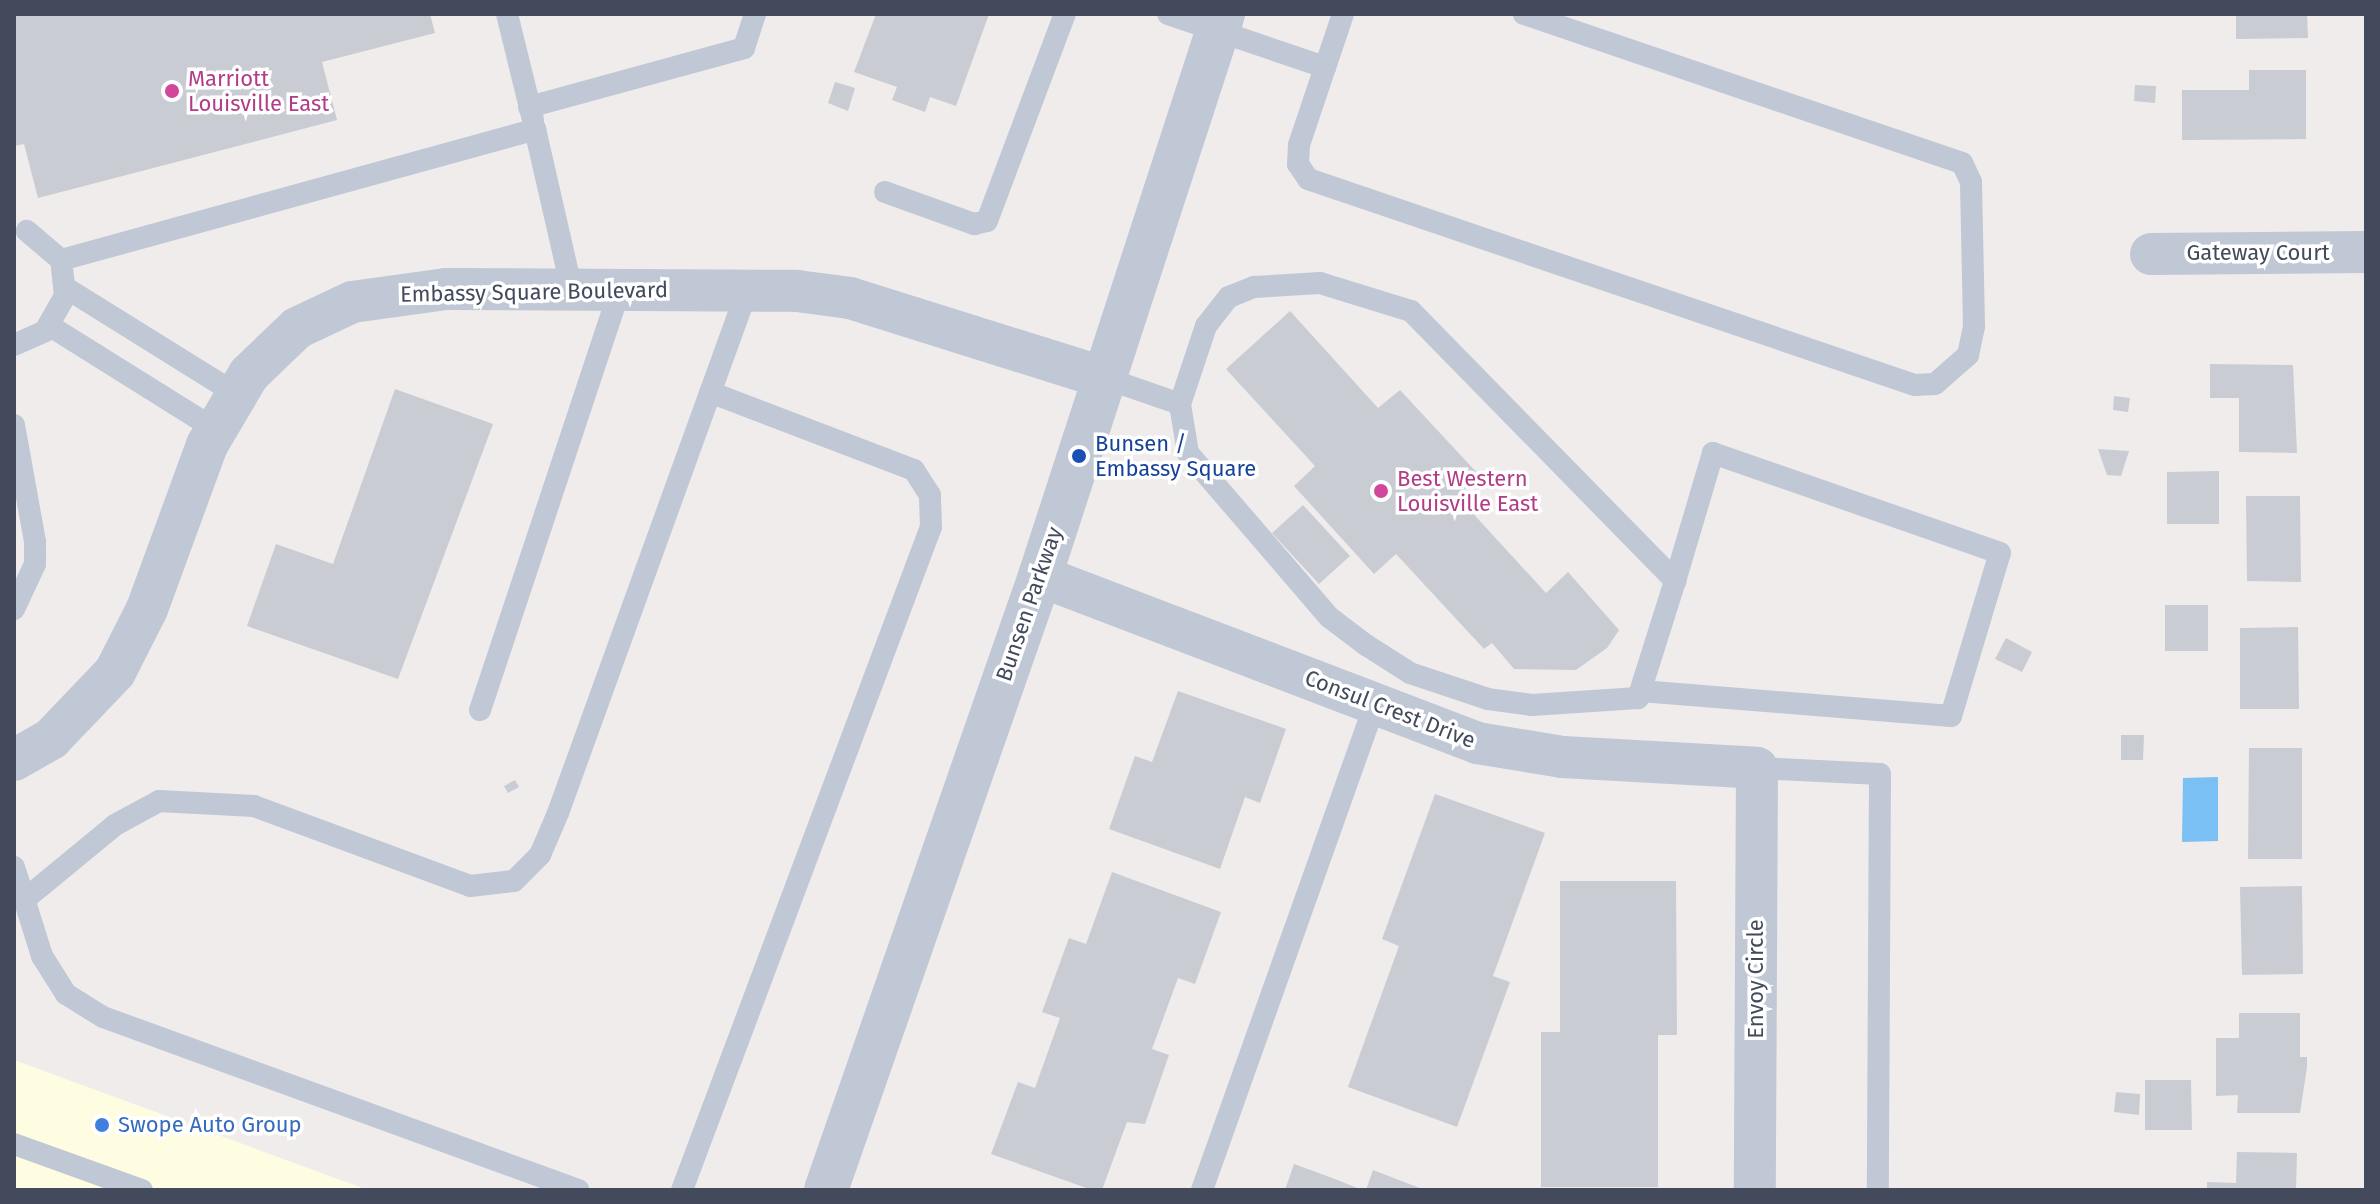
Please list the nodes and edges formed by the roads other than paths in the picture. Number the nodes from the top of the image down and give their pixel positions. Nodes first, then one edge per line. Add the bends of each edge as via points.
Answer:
1 (507, 14) edge
2 (755, 14) edge
3 (1065, 14) edge
4 (1168, 14) edge
5 (1343, 14) edge
6 (1524, 14) edge
7 (1220, 22) edge
8 (1325, 67) junction
9 (529, 107) junction
10 (535, 129) junction
11 (885, 192) dead end
12 (27, 231) dead end
13 (2366, 252) edge
14 (2151, 254) dead end
15 (61, 260) junction
16 (66, 288) junction
17 (572, 290) junction
18 (620, 290) junction
19 (747, 291) junction
20 (50, 326) junction
21 (14, 345) edge
22 (1105, 378) junction
23 (710, 392) junction
24 (1180, 404) junction
25 (225, 411) junction
26 (14, 425) edge
27 (1040, 576) junction
28 (1675, 581) junction
29 (14, 609) edge
30 (1641, 691) junction
31 (1375, 704) junction
32 (480, 710) dead end
33 (14, 760) edge
34 (1757, 768) junction
35 (14, 867) edge
36 (24, 900) junction
37 (14, 1144) edge
38 (833, 1188) edge
39 (142, 1190) edge
40 (578, 1190) edge
41 (682, 1190) edge
42 (1202, 1190) edge
43 (1755, 1190) edge
44 (1878, 1190) edge

1 - 9 lane
2 - 9 lane via 744,48
3 - 11 lane via 987,221 974,224
4 - 7 lane
5 - 8 lane
6 - 8 lane via 1962,163 1971,182 1974,326 1968,355 1935,384 1915,385 1328,189 1298,164
7 - 8 lane
7 - 22 street, Bunsen Parkway
9 - 10 lane
10 - 15 lane
10 - 17 lane
12 - 15 lane
13 - 14 street, Gateway Court
15 - 16 lane
16 - 20 lane
16 - 25 lane
17 - 18 street, Embassy Square Boulevard
17 - 25 street, Embassy Square Boulevard via 446,289 352,302 297,328
18 - 19 street, Embassy Square Boulevard
18 - 32 lane
19 - 22 street, Embassy Square Boulevard via 850,298
19 - 23 lane
20 - 21 lane
20 - 25 lane
22 - 24 lane
22 - 27 street, Bunsen Parkway
23 - 36 lane via 558,813 540,855 514,881 470,886 254,806 159,801 115,825
23 - 41 lane via 914,470 930,495 931,527
24 - 28 lane via 1206,326 1229,297 1283,282 1320,283 1411,311
24 - 30 lane via 1188,453 1282,566 1329,617 1410,673 1532,705 1638,698
25 - 33 street, Embassy Square Boulevard via 147,609 115,672 51,739
26 - 29 lane via 35,564
27 - 31 street, Consul Crest Drive
27 - 38 street, Bunsen Parkway
28 - 30 lane
28 - 30 lane via 1713,453 2000,553 1951,716
31 - 34 street, Consul Crest Drive via 1477,743 1563,757
31 - 42 lane
34 - 43 street, Envoy Circle
34 - 44 lane via 1880,774
35 - 36 lane
36 - 40 lane via 42,956 66,994 103,1017
37 - 39 lane

